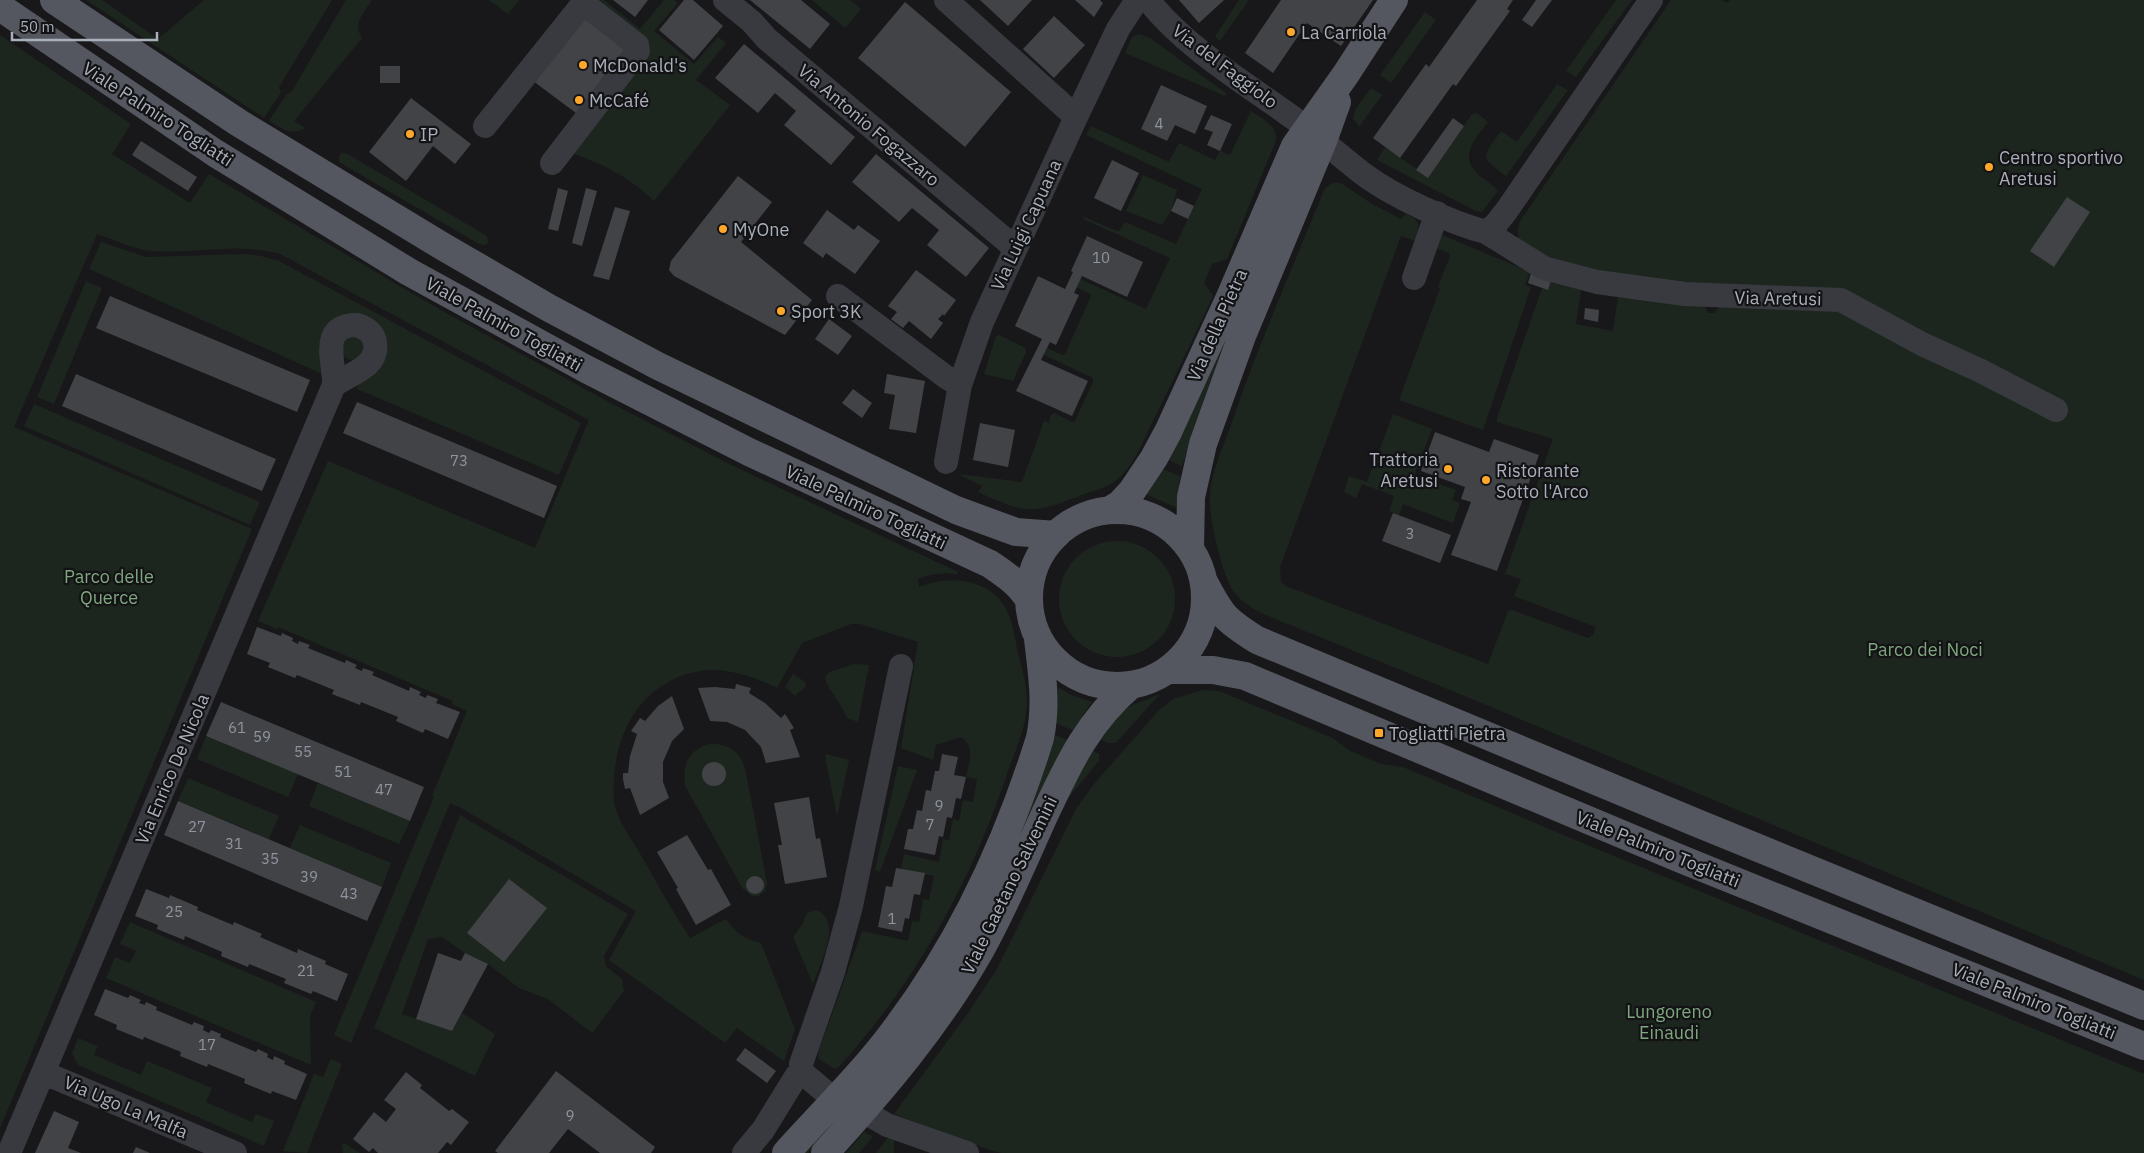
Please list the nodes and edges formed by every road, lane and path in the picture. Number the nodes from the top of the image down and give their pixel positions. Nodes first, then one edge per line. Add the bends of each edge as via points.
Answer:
1 (54, 0) edge
2 (725, 0) edge
3 (946, 0) edge
4 (1137, 0) edge
5 (1148, 0) edge
6 (1394, 0) edge
7 (1651, 0) edge
8 (0, 7) edge
9 (1076, 117) junction
10 (485, 126) dead end
11 (1315, 135) junction
12 (552, 163) dead end
13 (1437, 213) junction
14 (1486, 232) junction
15 (1015, 248) junction
16 (1414, 278) dead end
17 (838, 296) dead end
18 (960, 385) junction
19 (334, 386) dead end
20 (2056, 410) dead end
21 (946, 462) dead end
22 (1110, 510) junction
23 (1056, 535) junction
24 (1190, 548) junction
25 (1204, 582) junction
26 (1029, 600) junction
27 (1038, 639) junction
28 (901, 666) dead end
29 (1170, 670) junction
30 (1131, 685) junction
31 (2132, 1001) edge
32 (2144, 1046) edge
33 (802, 1070) junction
34 (44, 1073) junction
35 (835, 1100) junction
36 (863, 1111) junction
37 (9, 1153) edge
38 (235, 1153) edge
39 (744, 1153) edge
40 (786, 1153) edge
41 (825, 1153) edge
42 (967, 1153) edge

1 - 23 main road, Viale Palmiro Togliatti via 292,156 574,322 956,510 1016,532
2 - 15 street, Via Antonio Fogazzaro
3 - 9 street
4 - 9 street, Via Luigi Capuana via 1118,29
5 - 11 street, Via del Faggiolo via 1194,46
6 - 11 main road, Via della Pietra via 1346,74
7 - 14 street via 1507,210
8 - 26 main road, Viale Palmiro Togliatti via 215,153 409,272 586,369 749,452 990,564 1023,589
9 - 15 street, Via Luigi Capuana
10 - 12 street via 581,6 588,7 637,45 638,51
11 - 13 street, Via Aretusi via 1378,184
11 - 22 main road, Via della Pietra via 1292,152 1226,307 1154,458 1132,491
11 - 24 main road, Via della Pietra via 1203,444 1191,497
13 - 14 street, Via Aretusi via 1468,228
13 - 16 street
14 - 20 street, Via Aretusi via 1544,268 1597,282 1685,294 1841,300
15 - 18 street, Via Luigi Capuana via 982,322
17 - 18 street
18 - 21 street, Via Luigi Capuana
19 - 34 street, Via Enrico De Nicola
22 - 23 main road via 1080,518
22 - 24 main road via 1129,511 1159,521 1172,529
23 - 26 main road via 1034,569
24 - 25 main road
25 - 29 main road via 1205,606 1200,631
25 - 31 main road via 1220,613 1257,640
26 - 27 main road
27 - 30 main road via 1057,663 1076,677 1099,685
27 - 35 main road, Viale Gaetano Salvemini via 1045,699 1044,722 1001,847 948,953 894,1032
28 - 33 street via 851,906
29 - 30 main road
29 - 32 main road, Viale Palmiro Togliatti via 1214,670 1245,676 1681,859
30 - 36 main road, Viale Gaetano Salvemini via 1100,715 1074,754 1001,911 959,986 919,1044
33 - 35 street
33 - 39 street
34 - 37 street, Via Enrico De Nicola
34 - 38 street, Via Ugo La Malfa
35 - 40 main road, Viale Gaetano Salvemini
36 - 41 main road, Viale Gaetano Salvemini
36 - 42 street via 887,1125

